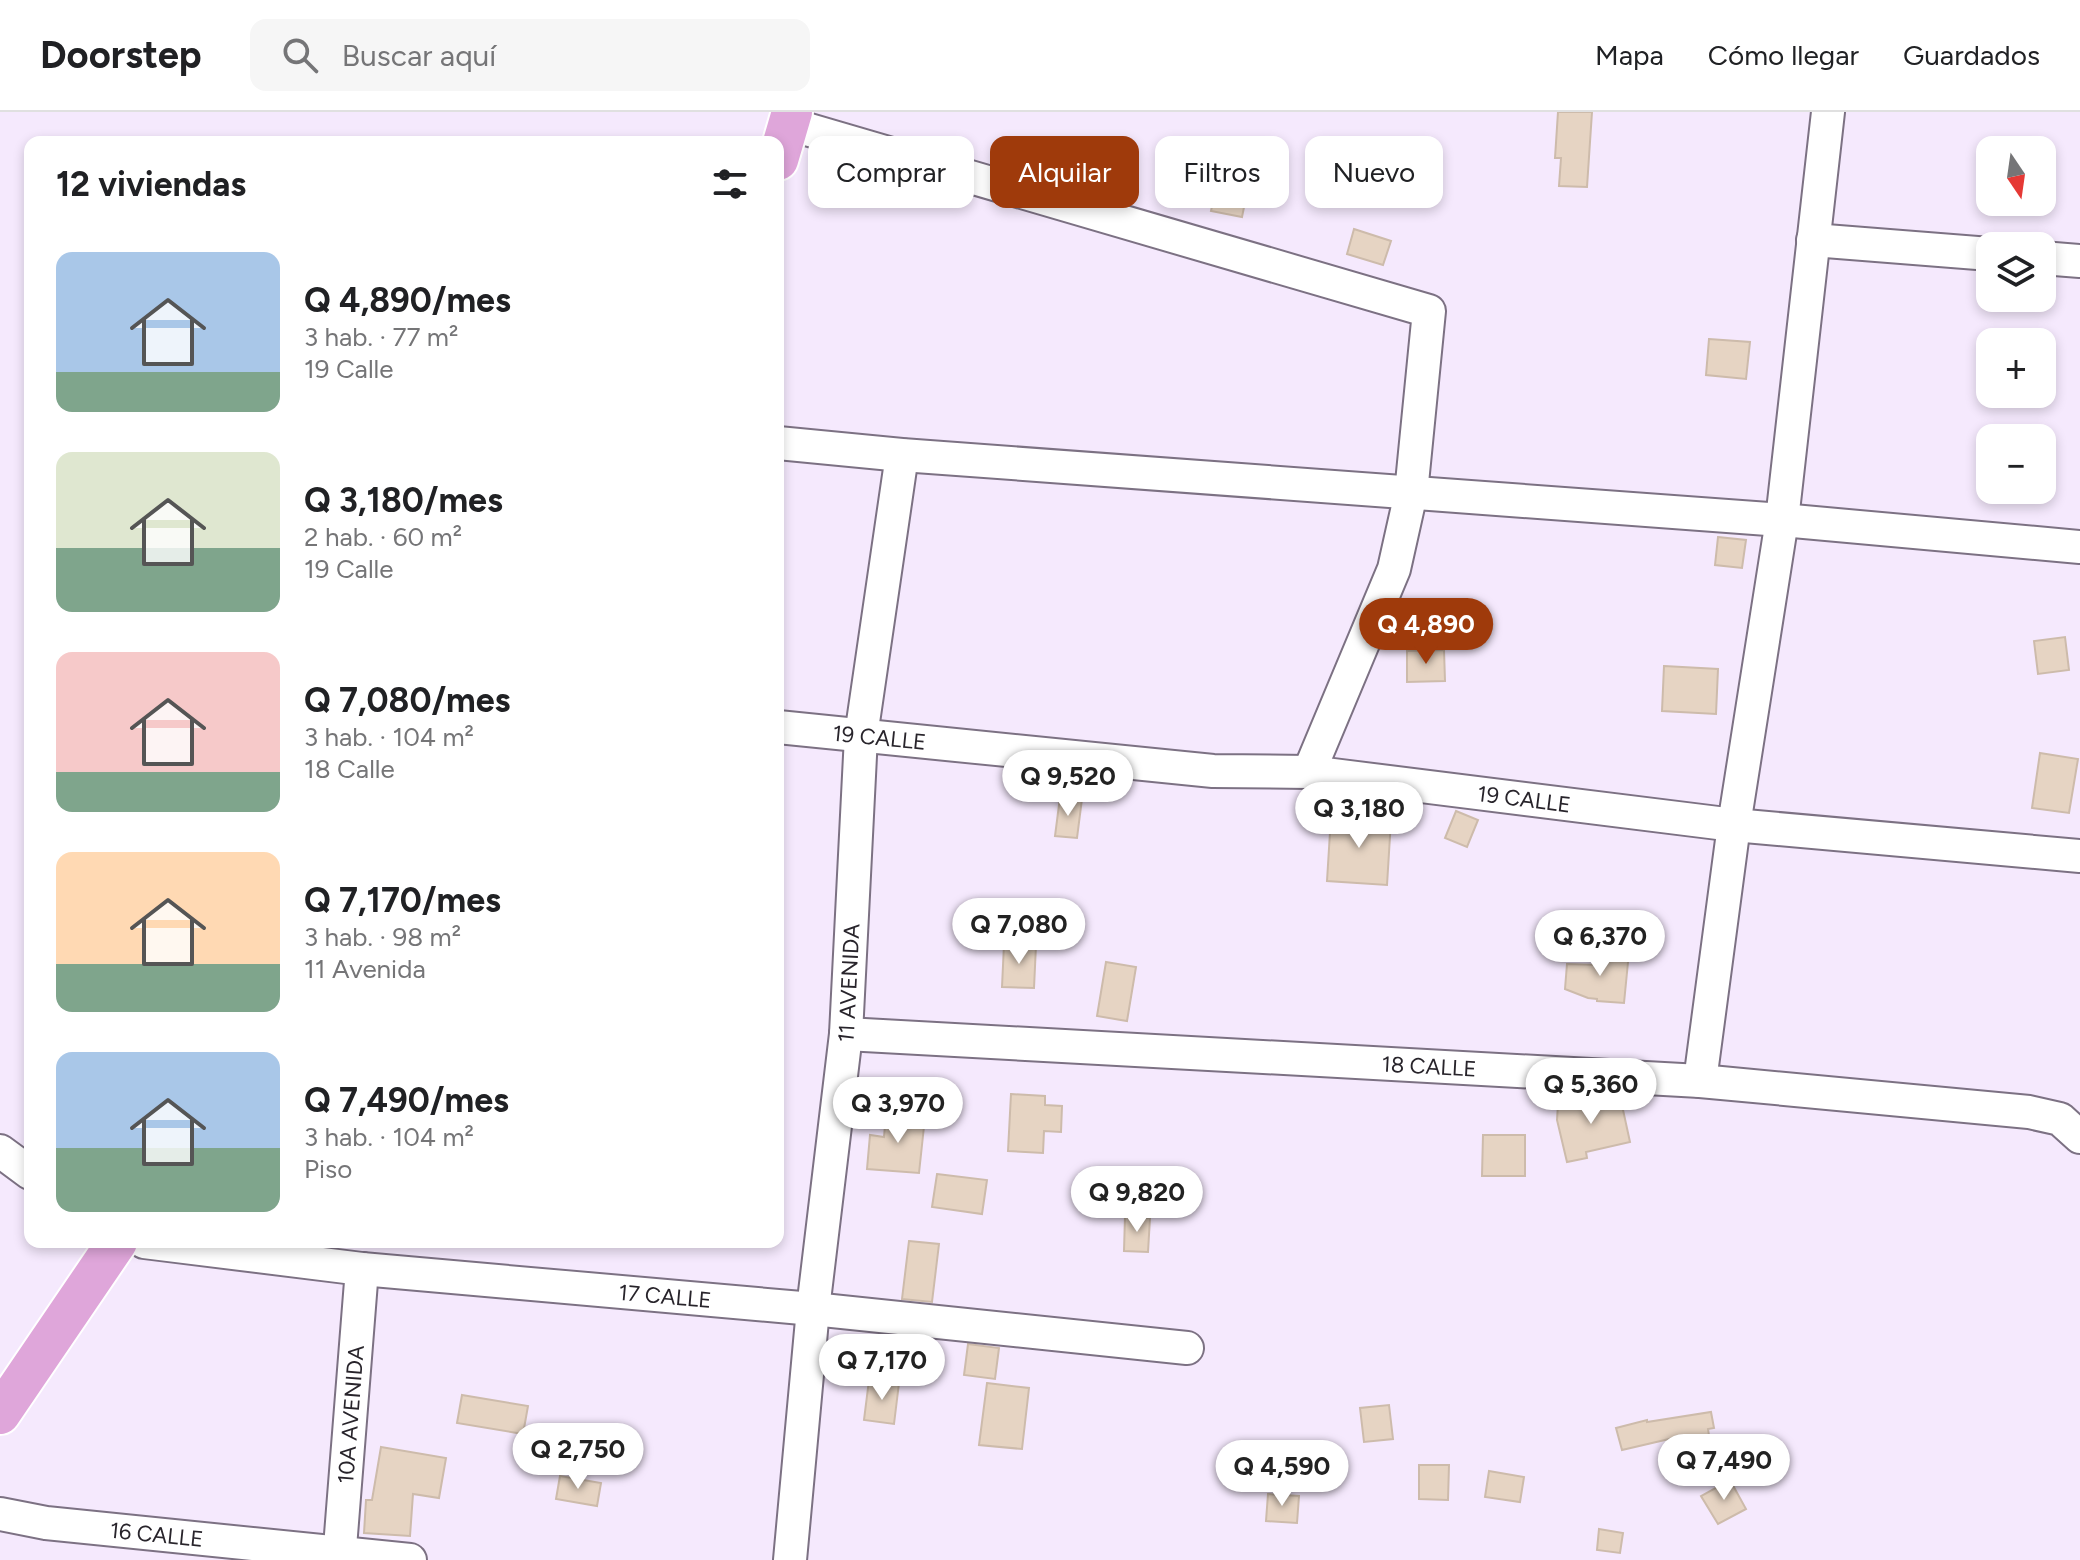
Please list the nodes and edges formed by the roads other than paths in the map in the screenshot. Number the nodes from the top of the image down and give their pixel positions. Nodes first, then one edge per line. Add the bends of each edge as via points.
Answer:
1 (1828, 112) edge
2 (786, 132) edge
3 (1813, 240) junction
4 (1976, 253) edge
5 (2056, 259) edge
6 (2080, 261) edge
7 (784, 444) edge
8 (902, 455) junction
9 (1411, 493) junction
10 (1782, 520) junction
11 (2080, 547) edge
12 (784, 728) edge
13 (861, 736) junction
14 (1309, 772) junction
15 (1734, 825) junction
16 (2080, 856) edge
17 (846, 1034) junction
18 (1700, 1081) junction
19 (2070, 1128) edge
20 (0, 1151) edge
21 (24, 1169) edge
22 (113, 1248) edge
23 (192, 1248) edge
24 (362, 1269) junction
25 (813, 1309) junction
26 (1187, 1348) dead end
27 (0, 1414) edge
28 (0, 1514) edge
29 (339, 1557) edge
30 (410, 1560) edge
31 (790, 1560) edge

1 - 3 street
2 - 9 street via 1429,311
3 - 4 street
3 - 10 street
5 - 6 street
7 - 8 street
8 - 9 street
8 - 13 street, 11 AVENIDA
9 - 10 street
9 - 14 street via 1394,569
10 - 11 street
10 - 15 street
12 - 13 street, 19 CALLE
13 - 14 street, 19 CALLE via 1213,771
13 - 17 street, 11 AVENIDA
14 - 15 street, 19 CALLE
15 - 16 street, 19 CALLE
15 - 18 street
17 - 18 street, 18 CALLE
17 - 25 street, 11 AVENIDA
18 - 19 street, 18 CALLE via 2029,1112
20 - 21 street
22 - 27 main road
23 - 24 street, 17 CALLE
24 - 25 street, 17 CALLE
24 - 29 street, 10A AVENIDA
25 - 26 street, 17 CALLE
25 - 31 street, 11 AVENIDA
28 - 29 street, 16 CALLE
29 - 30 street, 16 CALLE

